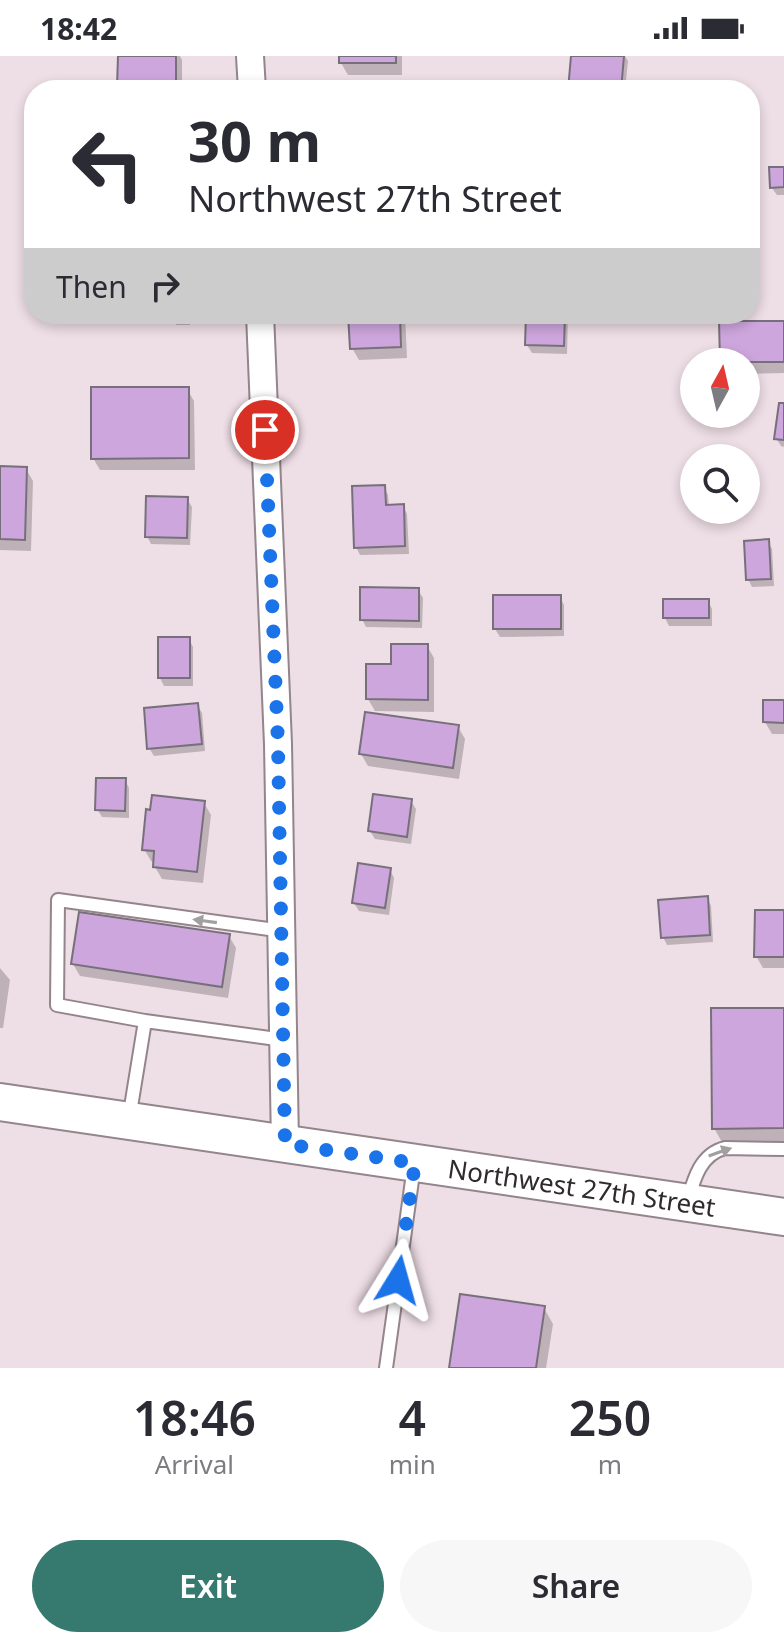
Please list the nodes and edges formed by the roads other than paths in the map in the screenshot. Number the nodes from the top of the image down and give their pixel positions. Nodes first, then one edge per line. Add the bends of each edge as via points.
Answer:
1 (250, 56) edge
2 (251, 80) edge
3 (260, 324) edge
4 (283, 931) junction
5 (145, 1021) junction
6 (284, 1040) junction
7 (0, 1102) edge
8 (129, 1121) junction
9 (285, 1144) junction
10 (784, 1149) edge
11 (415, 1163) junction
12 (687, 1203) junction
13 (784, 1217) edge
14 (386, 1368) edge

1 - 2 street
3 - 4 street
4 -> 5 lane via 58,900 57,1005
4 - 6 street
5 - 6 lane
5 - 8 lane
6 - 9 street
7 - 8 main road, Northwest 27th Street
8 - 9 main road, Northwest 27th Street
9 - 11 main road, Northwest 27th Street
12 -> 10 lane via 702,1164 716,1150
11 - 12 main road, Northwest 27th Street
11 - 14 lane
12 - 13 main road, Northwest 27th Street

